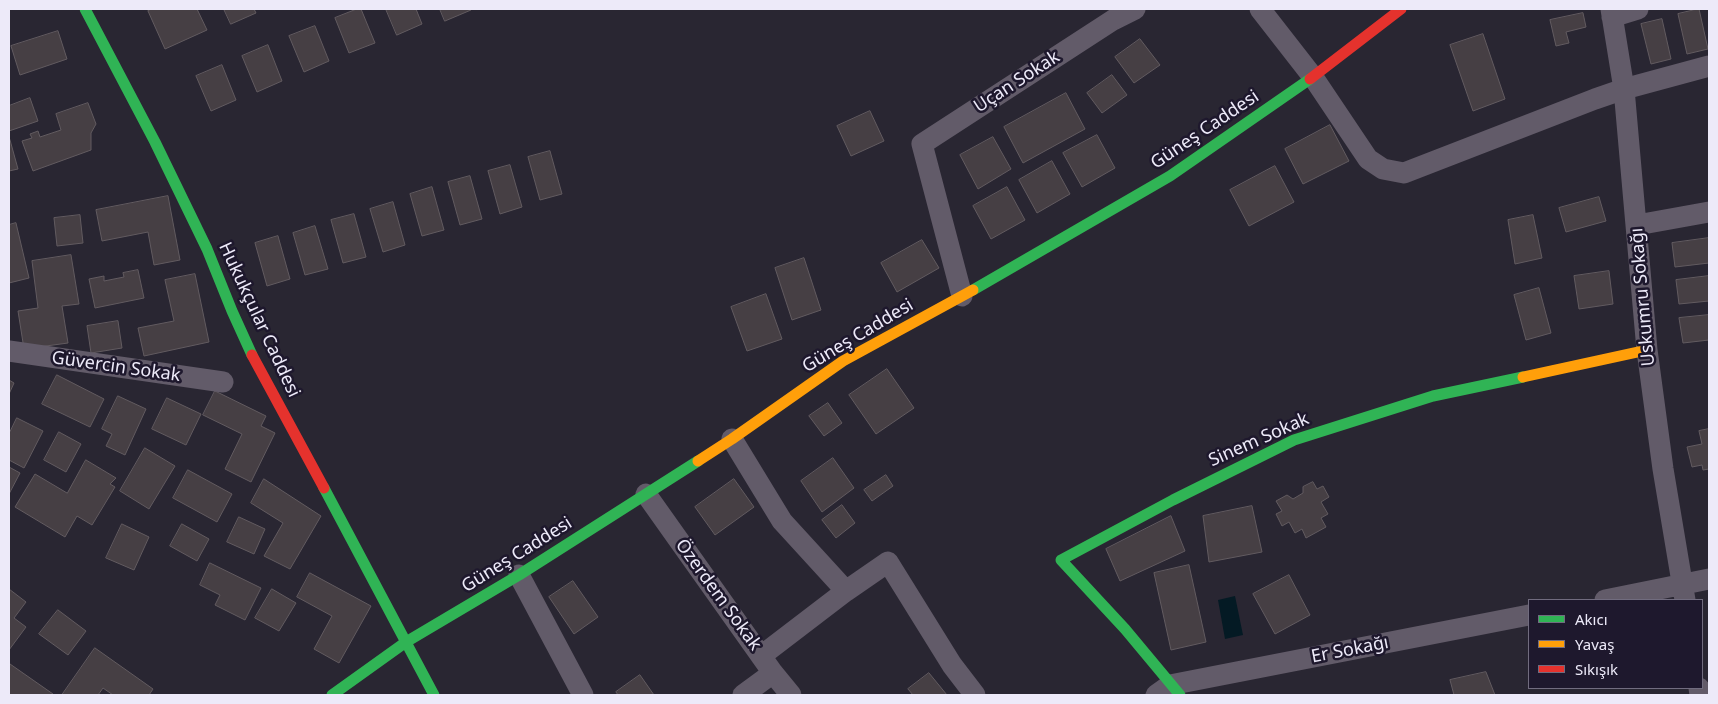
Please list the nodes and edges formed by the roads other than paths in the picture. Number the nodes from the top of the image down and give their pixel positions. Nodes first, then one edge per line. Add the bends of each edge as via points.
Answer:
1 (85, 9) edge
2 (1135, 9) edge
3 (1260, 9) edge
4 (1401, 9) edge
5 (1638, 9) edge
6 (1612, 13) edge
7 (1709, 66) edge
8 (1313, 77) junction
9 (1624, 89) junction
10 (1709, 212) edge
11 (1636, 225) junction
12 (962, 296) junction
13 (1648, 350) junction
14 (9, 351) edge
15 (223, 382) dead end
16 (732, 439) junction
17 (646, 494) junction
18 (519, 575) junction
19 (1709, 579) edge
20 (846, 591) junction
21 (1683, 593) edge
22 (1616, 599) edge
23 (1528, 615) edge
24 (406, 642) junction
25 (767, 664) junction
26 (1169, 692) edge
27 (332, 695) edge
28 (434, 695) edge
29 (583, 695) edge
30 (743, 695) edge
31 (791, 695) edge
32 (975, 695) edge

1 - 24 street, Hukukçular Caddesi via 207,249 260,372
2 - 12 street, Uçan Sokak via 922,144
3 - 8 street
4 - 8 street, Güneş Caddesi
5 - 6 street
6 - 9 street, Uskumru Sokağı
7 - 9 street
8 - 9 street via 1368,158 1383,169 1404,173
8 - 12 street, Güneş Caddesi via 1170,176
9 - 11 street, Uskumru Sokağı
10 - 11 street
11 - 13 street, Uskumru Sokağı
12 - 16 street, Güneş Caddesi via 843,362
13 - 21 street, Uskumru Sokağı
13 - 26 street, Sinem Sokak via 1433,396 1294,440 1061,560 1126,629
14 - 15 street, Güvercin Sokak
16 - 17 street, Güneş Caddesi
16 - 20 street via 782,521
17 - 18 street, Güneş Caddesi
17 - 25 street, Özerdem Sokak
18 - 24 street, Güneş Caddesi
18 - 29 street
19 - 21 street
20 - 25 street
20 - 32 street via 888,562 952,665
21 - 22 street
23 - 26 street, Er Sokağı
24 - 27 street, Güneş Caddesi
24 - 28 street, Hukukçular Caddesi
25 - 30 street
25 - 31 street, Özerdem Sokak

